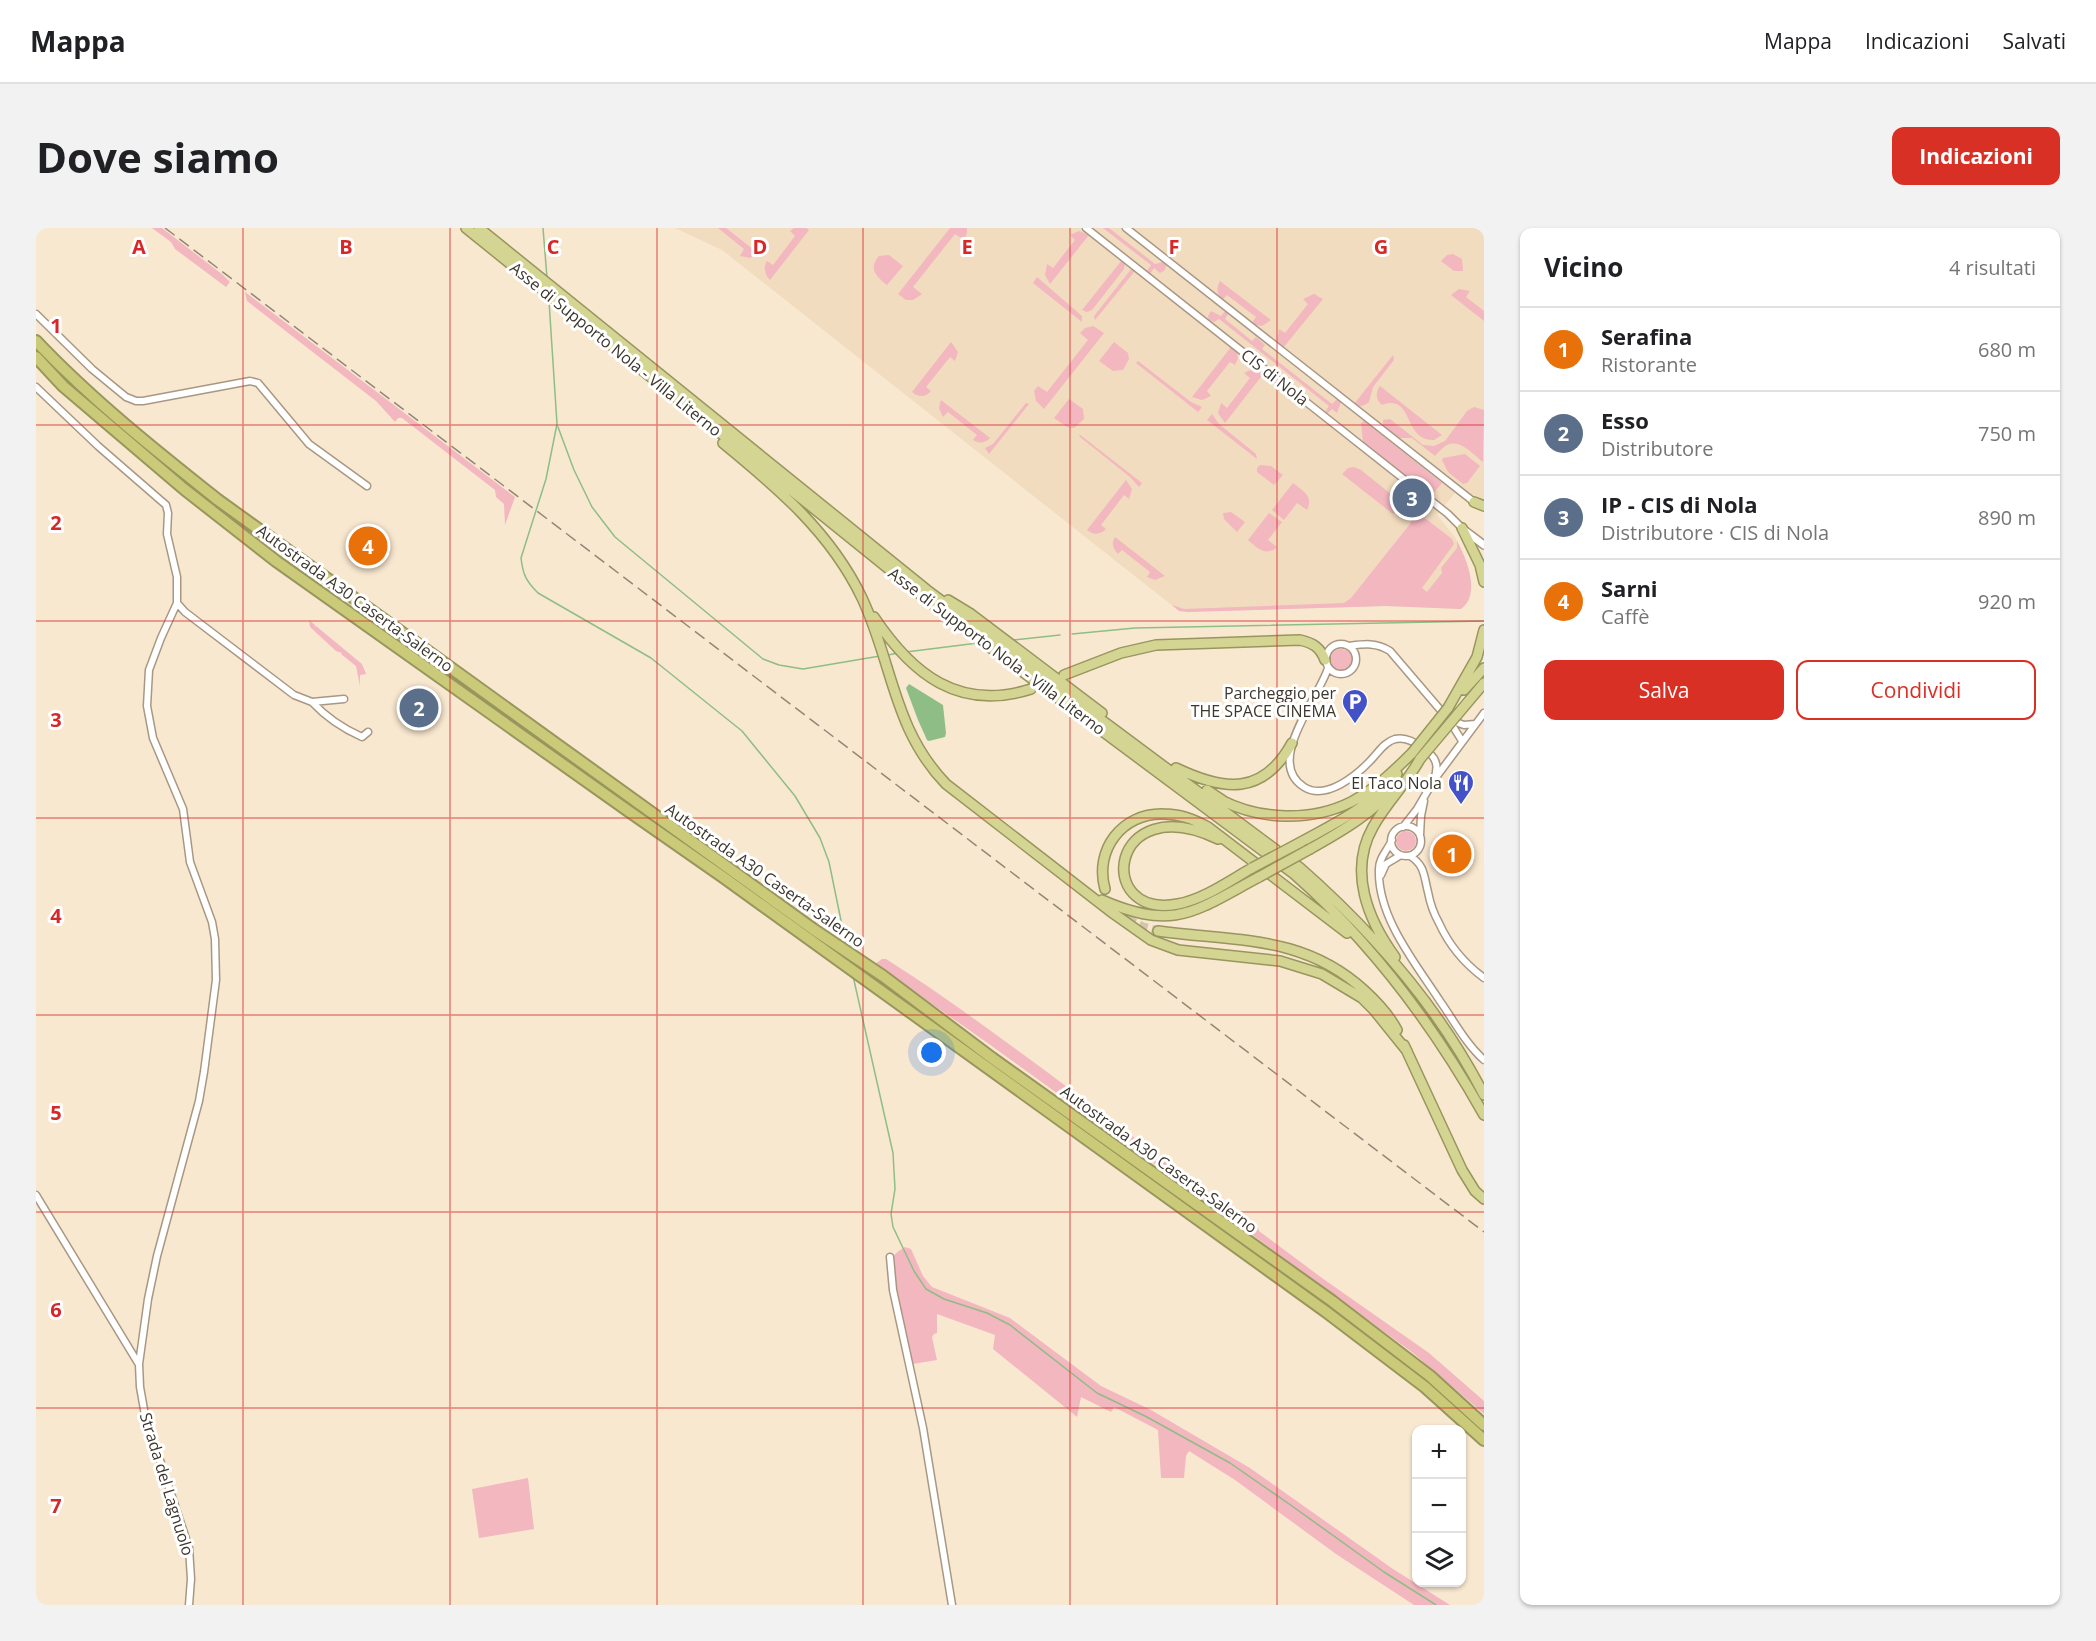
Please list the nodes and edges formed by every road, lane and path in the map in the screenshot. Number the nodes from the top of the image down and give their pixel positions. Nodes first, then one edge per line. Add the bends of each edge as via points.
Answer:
1 (466, 228) edge
2 (479, 228) edge
3 (1086, 228) edge
4 (1126, 228) edge
5 (36, 314) edge
6 (36, 341) edge
7 (36, 357) edge
8 (648, 375) junction
9 (36, 387) edge
10 (368, 486) dead end
11 (1474, 501) junction
12 (1484, 506) edge
13 (1484, 513) edge
14 (1462, 528) junction
15 (1484, 545) edge
16 (1484, 582) edge
17 (927, 590) junction
18 (861, 597) junction
19 (177, 603) junction
20 (1484, 630) edge
21 (1348, 646) junction
22 (1327, 664) junction
23 (1484, 668) edge
24 (1064, 675) dead end
25 (1484, 683) edge
26 (1032, 689) dead end
27 (344, 699) dead end
28 (312, 702) junction
29 (1448, 708) junction
30 (1484, 713) edge
31 (1453, 717) junction
32 (1476, 724) junction
33 (368, 732) dead end
34 (1462, 741) junction
35 (1292, 743) junction
36 (1416, 756) junction
37 (1176, 768) junction
38 (1182, 780) junction
39 (1434, 780) junction
40 (1426, 795) junction
41 (1225, 802) junction
42 (1403, 827) junction
43 (1420, 836) junction
44 (1392, 840) junction
45 (1229, 845) junction
46 (1401, 855) junction
47 (1410, 855) junction
48 (1379, 878) junction
49 (1105, 889) dead end
50 (1092, 896) junction
51 (1158, 931) tunnel mouth
52 (1384, 967) junction
53 (1484, 978) edge
54 (1427, 1003) junction
55 (1407, 1050) junction
56 (1484, 1060) edge
57 (1484, 1095) edge
58 (1484, 1115) edge
59 (36, 1195) edge
60 (1484, 1199) edge
61 (890, 1257) dead end
62 (139, 1364) junction
63 (1484, 1425) edge
64 (1484, 1440) edge
65 (189, 1605) edge
66 (952, 1605) edge

1 - 8 highway, Asse di Supporto Nola - Villa Literno
2 - 17 highway, Asse di Supporto Nola - Villa Literno
3 - 14 street, CIS di Nola
4 - 11 street, CIS di Nola
5 - 10 street via 92,369 131,400 250,381 258,383 309,444
6 - 63 highway, Autostrada A30 Caserta-Salerno via 155,449 227,507 1332,1301 1430,1376
7 - 64 highway, Autostrada A30 Caserta-Salerno via 63,386 184,489 276,561 892,997 1325,1311 1425,1387
8 - 18 highway via 797,508 829,544
8 - 52 highway, Asse di Supporto Nola - Villa Literno via 960,626 1294,874 1335,912
9 - 19 street via 166,505
11 - 12 highway
11 - 13 street
14 - 15 street
14 - 16 highway
17 - 37 highway via 986,625
17 - 38 highway, Asse di Supporto Nola - Villa Literno
18 - 26 highway via 906,660 932,679 969,693 1008,695
18 - 50 highway via 908,731 935,772
19 - 28 street via 197,623 294,695
19 - 62 street via 149,670 147,706 153,738 183,809 190,862 212,922 216,980 199,1101 157,1256
20 - 29 highway via 1477,657
21 - 22 street via 1331,647
21 - 22 street via 1355,654 1356,664 1350,672 1340,675
21 - 31 street via 1370,644 1390,651
22 - 24 highway via 1315,644 1300,640 1176,644 1138,648
22 - 35 street via 1323,682
23 - 29 highway
25 - 31 highway
27 - 28 street
28 - 33 street via 351,732 362,737
29 - 36 highway, bridge
30 - 32 street
31 - 32 street via 1464,725
31 - 34 street
31 - 36 highway, bridge
32 - 34 street
34 - 39 street
35 - 37 highway via 1270,773 1250,783 1214,783
35 - 39 street via 1291,771 1297,782 1309,790 1324,790 1341,783 1388,742 1400,739 1417,744 1435,758
36 - 41 highway via 1361,797 1324,812 1280,815
36 - 45 highway, bridge via 1375,798 1352,814 1189,901 1154,904 1128,887 1124,870 1127,850 1136,839 1158,828 1197,831
36 - 50 highway, bridge via 1374,809 1343,831 1196,911 1170,917 1138,913
36 - 54 highway via 1412,773 1373,826 1362,858 1361,880 1378,930
37 - 41 highway
38 - 41 highway
38 - 54 highway, Asse di Supporto Nola - Villa Literno via 1324,889
39 - 40 street
40 - 42 street
40 - 43 street
42 - 43 street via 1415,829
42 - 44 street
43 - 47 street via 1421,846
44 - 46 street
44 - 48 street via 1380,861
45 - 49 highway via 1208,827 1184,817 1141,817 1124,826 1110,842 1102,866
45 - 52 highway via 1328,917
46 - 47 street
46 - 48 street via 1386,864
47 - 53 street via 1424,870 1441,927 1462,958
48 - 56 street via 1390,918 1404,946
50 - 55 highway via 1164,946 1280,961 1322,974 1362,998
51 - 55 highway via 1262,942 1315,957 1371,996 1395,1026
52 - 58 highway, Asse di Supporto Nola - Villa Literno
54 - 57 highway, Asse di Supporto Nola - Villa Literno
55 - 60 highway via 1462,1170
59 - 62 street
61 - 66 street
62 - 65 street, Strada del Lagnuolo via 145,1415 189,1548

